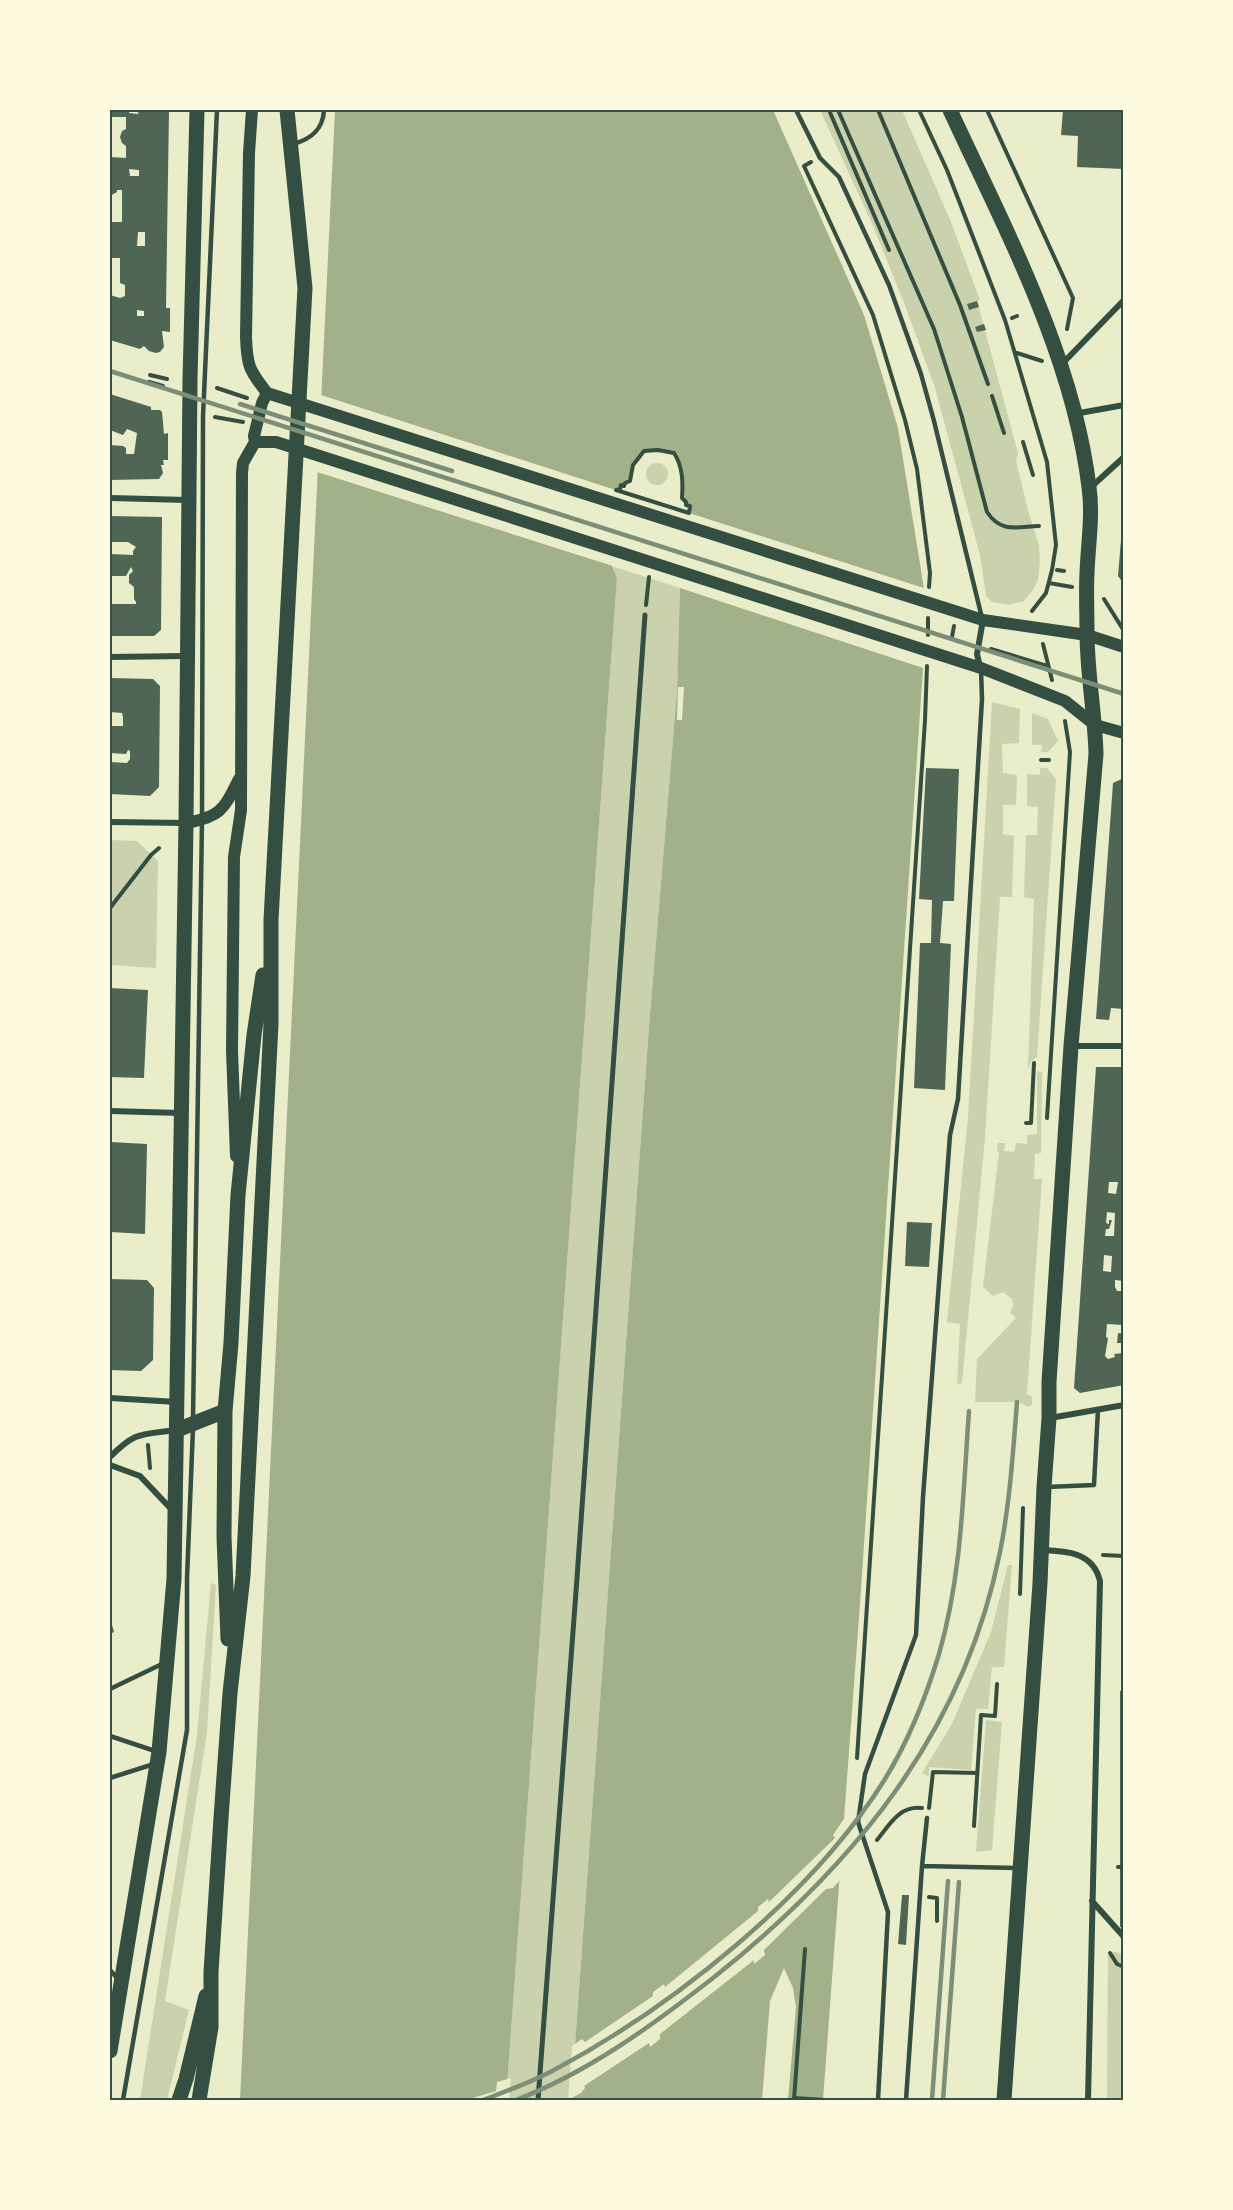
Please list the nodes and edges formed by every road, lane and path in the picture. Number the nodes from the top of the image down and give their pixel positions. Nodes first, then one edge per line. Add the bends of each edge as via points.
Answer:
1 (197, 110) edge
2 (217, 110) edge
3 (252, 110) edge
4 (287, 110) edge
5 (324, 110) edge
6 (796, 110) edge
7 (838, 110) edge
8 (878, 110) edge
9 (919, 110) edge
10 (950, 110) edge
11 (987, 110) edge
12 (291, 144) junction
13 (804, 166) dead end
14 (1124, 300) edge
15 (1067, 332) dead end
16 (1060, 366) junction
17 (150, 375) dead end
18 (167, 379) dead end
19 (149, 382) dead end
20 (988, 384) dead end
21 (163, 386) dead end
22 (217, 388) dead end
23 (267, 393) junction
24 (992, 396) dead end
25 (255, 401) dead end
26 (1124, 405) edge
27 (1074, 414) junction
28 (214, 417) dead end
29 (250, 424) dead end
30 (1004, 433) dead end
31 (255, 442) junction
32 (1023, 442) dead end
33 (1124, 457) edge
34 (1033, 475) dead end
35 (1090, 488) junction
36 (616, 490) joint
37 (110, 498) edge
38 (189, 500) junction
39 (1039, 526) dead end
40 (651, 562) junction
41 (1057, 570) dead end
42 (1064, 571) dead end
43 (1048, 583) junction
44 (1063, 586) dead end
45 (1099, 591) dead end
46 (929, 596) dead end
47 (929, 607) dead end
48 (1032, 611) dead end
49 (645, 615) joint
50 (982, 620) junction
51 (1124, 631) edge
52 (1087, 635) junction
53 (928, 641) dead end
54 (987, 647) dead end
55 (1124, 647) edge
56 (1045, 649) dead end
57 (186, 656) junction
58 (110, 657) edge
59 (927, 664) dead end
60 (1048, 666) junction
61 (981, 668) junction
62 (1052, 680) dead end
63 (1066, 725) dead end
64 (1095, 725) junction
65 (1124, 734) edge
66 (1041, 760) dead end
67 (1049, 760) dead end
68 (240, 778) junction
69 (202, 820) junction
70 (110, 822) edge
71 (186, 823) junction
72 (159, 848) dead end
73 (110, 908) edge
74 (271, 920) junction
75 (1071, 1046) junction
76 (1124, 1046) edge
77 (1034, 1064) dead end
78 (110, 1111) edge
79 (181, 1113) junction
80 (1026, 1123) dead end
81 (1047, 1124) dead end
82 (238, 1195) junction
83 (110, 1398) edge
84 (178, 1402) junction
85 (1124, 1405) edge
86 (1098, 1409) junction
87 (225, 1411) junction
88 (1049, 1418) junction
89 (193, 1423) junction
90 (177, 1430) junction
91 (148, 1444) dead end
92 (110, 1458) edge
93 (110, 1465) edge
94 (151, 1477) dead end
95 (1044, 1487) junction
96 (177, 1516) junction
97 (1042, 1550) junction
98 (1103, 1554) dead end
99 (1124, 1556) edge
100 (168, 1661) junction
101 (998, 1684) dead end
102 (110, 1689) edge
103 (230, 1693) junction
104 (1124, 1706) edge
105 (1124, 1735) edge
106 (110, 1736) edge
107 (158, 1757) junction
108 (977, 1773) junction
109 (865, 1774) junction
110 (110, 1778) edge
111 (927, 1818) dead end
112 (974, 1826) dead end
113 (868, 1851) junction
114 (922, 1866) junction
115 (1020, 1868) junction
116 (937, 1898) dead end
117 (1092, 1901) junction
118 (935, 1909) dead end
119 (1124, 1937) edge
120 (806, 1949) dead end
121 (1110, 1953) dead end
122 (1124, 1967) edge
123 (110, 1970) edge
124 (211, 1972) junction
125 (121, 1982) junction
126 (110, 2050) edge
127 (794, 2099) edge
128 (123, 2100) edge
129 (179, 2100) edge
130 (199, 2100) edge
131 (538, 2100) edge
132 (825, 2100) edge
133 (878, 2100) edge
134 (906, 2100) edge
135 (1004, 2100) edge
136 (1088, 2100) edge

1 - 38 main road
2 - 69 lane via 203,416
3 - 23 main road via 247,362
4 - 12 main road
5 - 12 lane via 315,135
6 - 50 lane via 820,158 839,177 893,296 921,374
7 - 39 path via 934,329 987,512 1006,528
8 - 20 path via 960,305
9 - 43 path via 947,170 1005,320 1047,462 1056,545
10 - 16 main road via 1041,307
11 - 15 path via 1073,298
12 - 74 main road via 305,288
13 - 46 path via 873,315 905,420 917,469 930,573
14 - 16 street
16 - 27 main road
17 - 18 path
19 - 21 path
22 - 25 path
23 - 31 main road
23 - 50 main road
24 - 30 path
26 - 27 street
27 - 35 main road
28 - 29 path
31 - 40 main road via 276,442
31 - 68 main road via 242,473
32 - 34 path
33 - 35 street
35 - 52 main road
36 - 36 path via 668,506 689,513 690,506 682,498 683,480 674,453 644,451 633,465 630,481
37 - 38 street
38 - 57 main road
40 - 49 path
40 - 61 main road
41 - 42 path
43 - 44 path
43 - 48 path via 1046,594
45 - 51 path
47 - 53 path
49 - 131 street
50 - 52 main road
50 - 61 street via 977,654
52 - 55 main road
52 - 64 main road
54 - 60 path
56 - 60 path
57 - 58 street
57 - 71 main road
59 - 109 path via 857,1761
60 - 62 path
61 - 64 main road via 1065,701
61 - 109 lane via 958,1099 950,1135 916,1635
63 - 81 path via 1070,752
64 - 65 main road
64 - 75 main road via 1096,754
66 - 67 path
68 - 69 main road via 226,806
68 - 82 main road via 241,810 234,857 232,999
69 - 71 main road
69 - 89 lane
70 - 71 street
71 - 79 main road
72 - 73 path
74 - 82 main road via 254,1035
74 - 103 main road via 271,1024 243,1576
75 - 76 street
75 - 88 main road
77 - 80 path via 1031,1123
78 - 79 street
79 - 84 main road
82 - 87 main road
83 - 84 street
84 - 90 main road
85 - 86 street
86 - 88 street
86 - 95 lane via 1094,1485
87 - 89 main road
87 - 103 main road via 224,1537
88 - 95 main road
89 - 90 main road
89 - 128 lane via 187,1730
90 - 92 street via 139,1434
90 - 96 main road
91 - 94 path
93 - 96 street via 140,1476
95 - 97 main road
96 - 100 main road
97 - 115 main road
97 - 117 street via 1075,1553 1089,1561 1100,1581
98 - 99 path
100 - 102 lane
100 - 107 main road
101 - 108 path via 995,1716 981,1715
103 - 124 main road
104 - 105 path
106 - 107 lane
107 - 110 lane
107 - 125 main road
108 - 112 path
108 - 113 path via 933,1772 929,1809 901,1811
109 - 113 lane via 858,1822
111 - 114 lane
113 - 133 lane via 888,1912
114 - 115 lane
114 - 134 lane
115 - 135 main road
116 - 118 path via 937,1921 938,1923 938,1910
117 - 119 street
117 - 136 street
120 - 127 path
121 - 122 path
123 - 125 lane
124 - 129 main road
124 - 130 main road via 211,2027
125 - 126 main road
127 - 132 path

